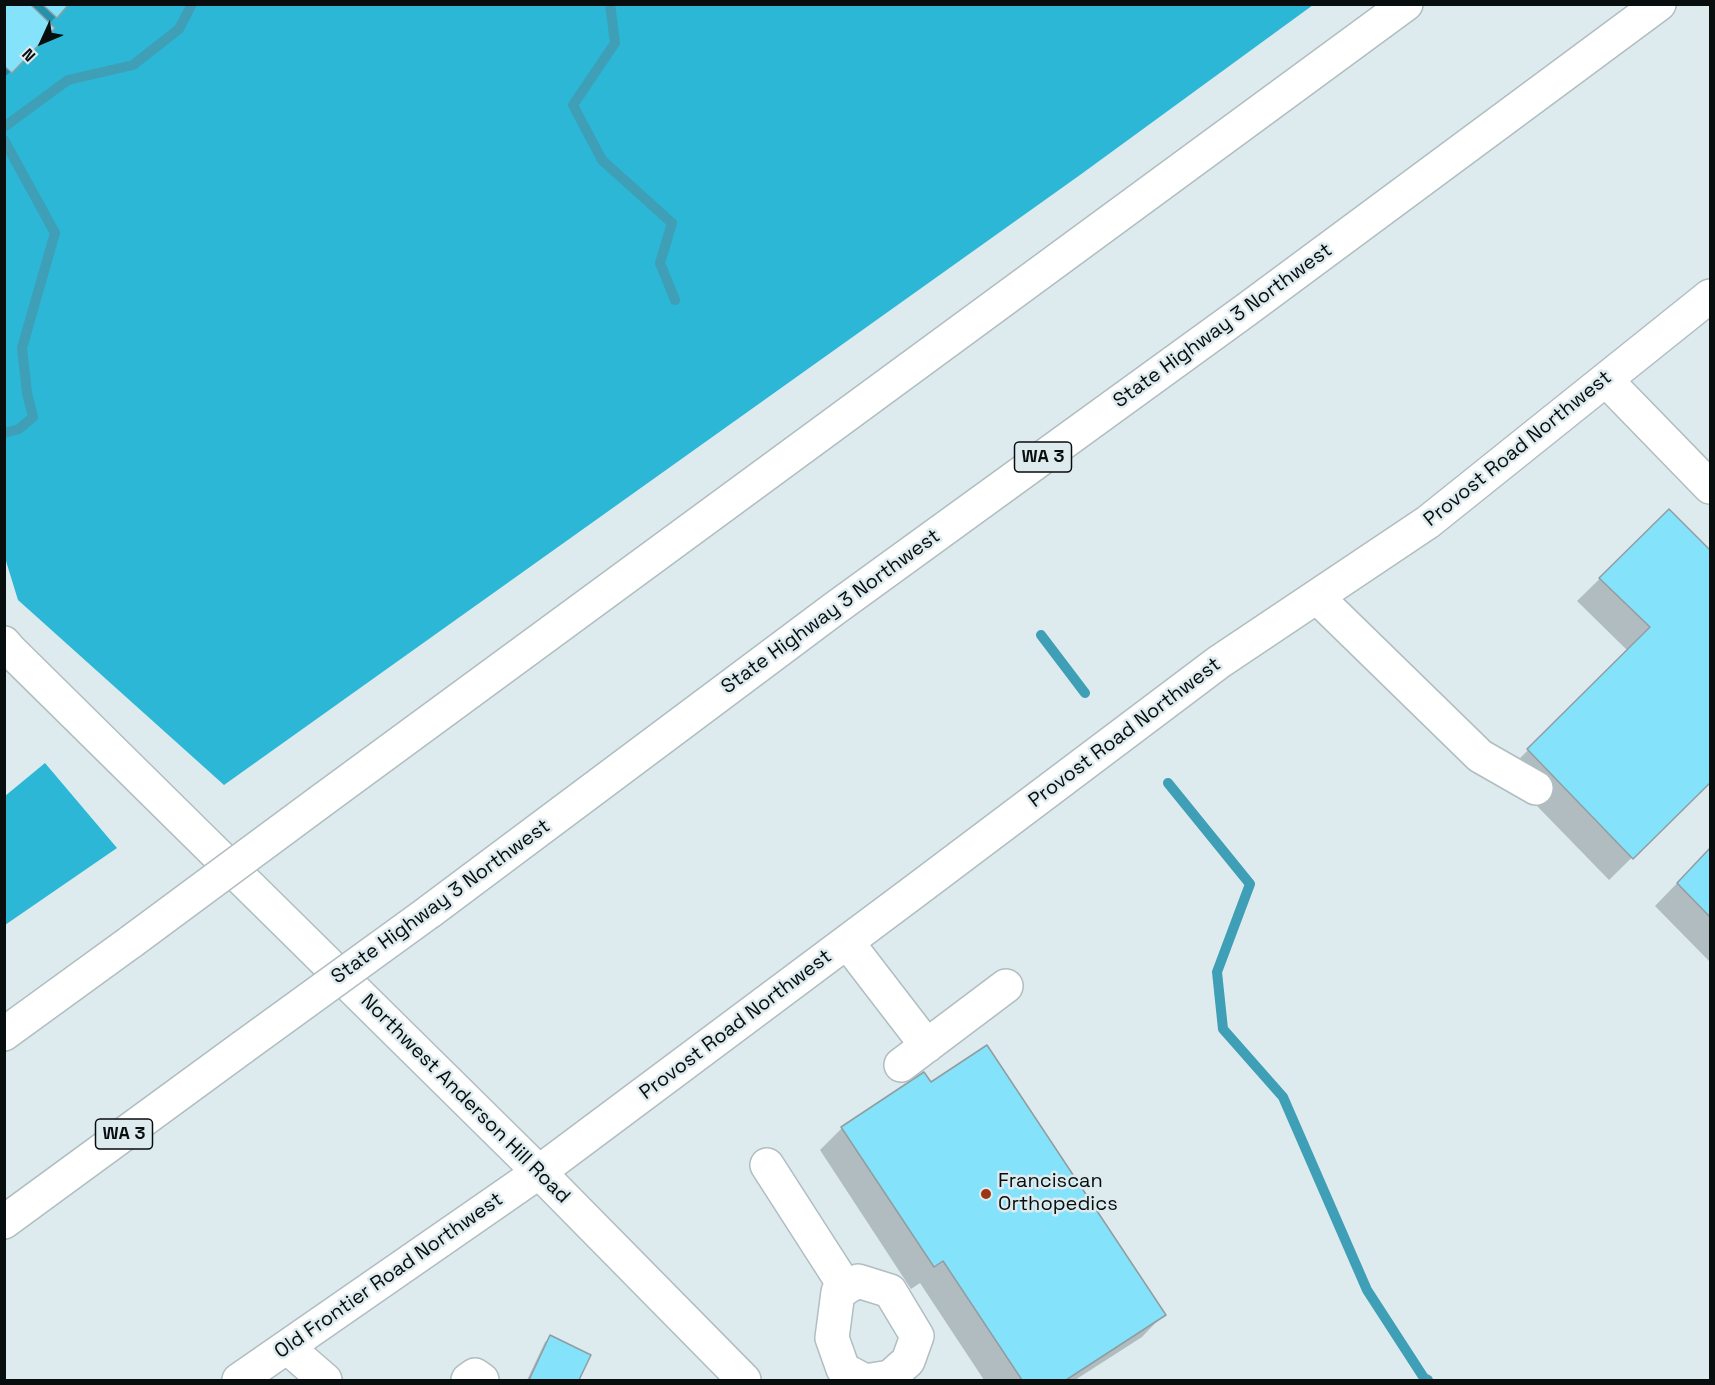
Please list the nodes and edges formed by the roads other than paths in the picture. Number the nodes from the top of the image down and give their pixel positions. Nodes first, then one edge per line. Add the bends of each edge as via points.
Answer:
1 (1406, 4) edge
2 (1659, 4) edge
3 (1710, 296) edge
4 (1606, 380) junction
5 (1710, 487) edge
6 (1317, 597) junction
7 (4, 643) edge
8 (1536, 788) dead end
9 (847, 942) junction
10 (1006, 986) dead end
11 (4, 1035) edge
12 (927, 1046) junction
13 (901, 1065) dead end
14 (767, 1166) dead end
15 (539, 1172) junction
16 (4, 1222) edge
17 (846, 1288) junction
18 (287, 1347) junction
19 (918, 1371) edge
20 (852, 1378) edge
21 (239, 1380) edge
22 (325, 1380) edge
23 (468, 1380) edge
24 (482, 1380) edge
25 (744, 1380) edge

1 - 11 main road, bridge
2 - 16 main road, State Highway 3 Northwest / WA 3, bridge
3 - 4 main road, Provost Road Northwest
4 - 5 main road
4 - 6 main road, Provost Road Northwest via 1428,522
6 - 8 main road via 1480,756
6 - 9 main road, Provost Road Northwest via 1219,662
7 - 15 main road, Northwest Anderson Hill Road
9 - 12 main road
9 - 15 main road, Provost Road Northwest
10 - 12 main road
12 - 13 main road
14 - 17 main road
15 - 18 main road, Old Frontier Road Northwest
15 - 25 main road, Northwest Anderson Hill Road
17 - 19 main road via 858,1281 890,1291 918,1336
17 - 20 main road via 838,1292 832,1338
18 - 21 main road, Old Frontier Road Northwest
18 - 22 main road
19 - 20 main road via 890,1377
23 - 24 main road via 475,1375

